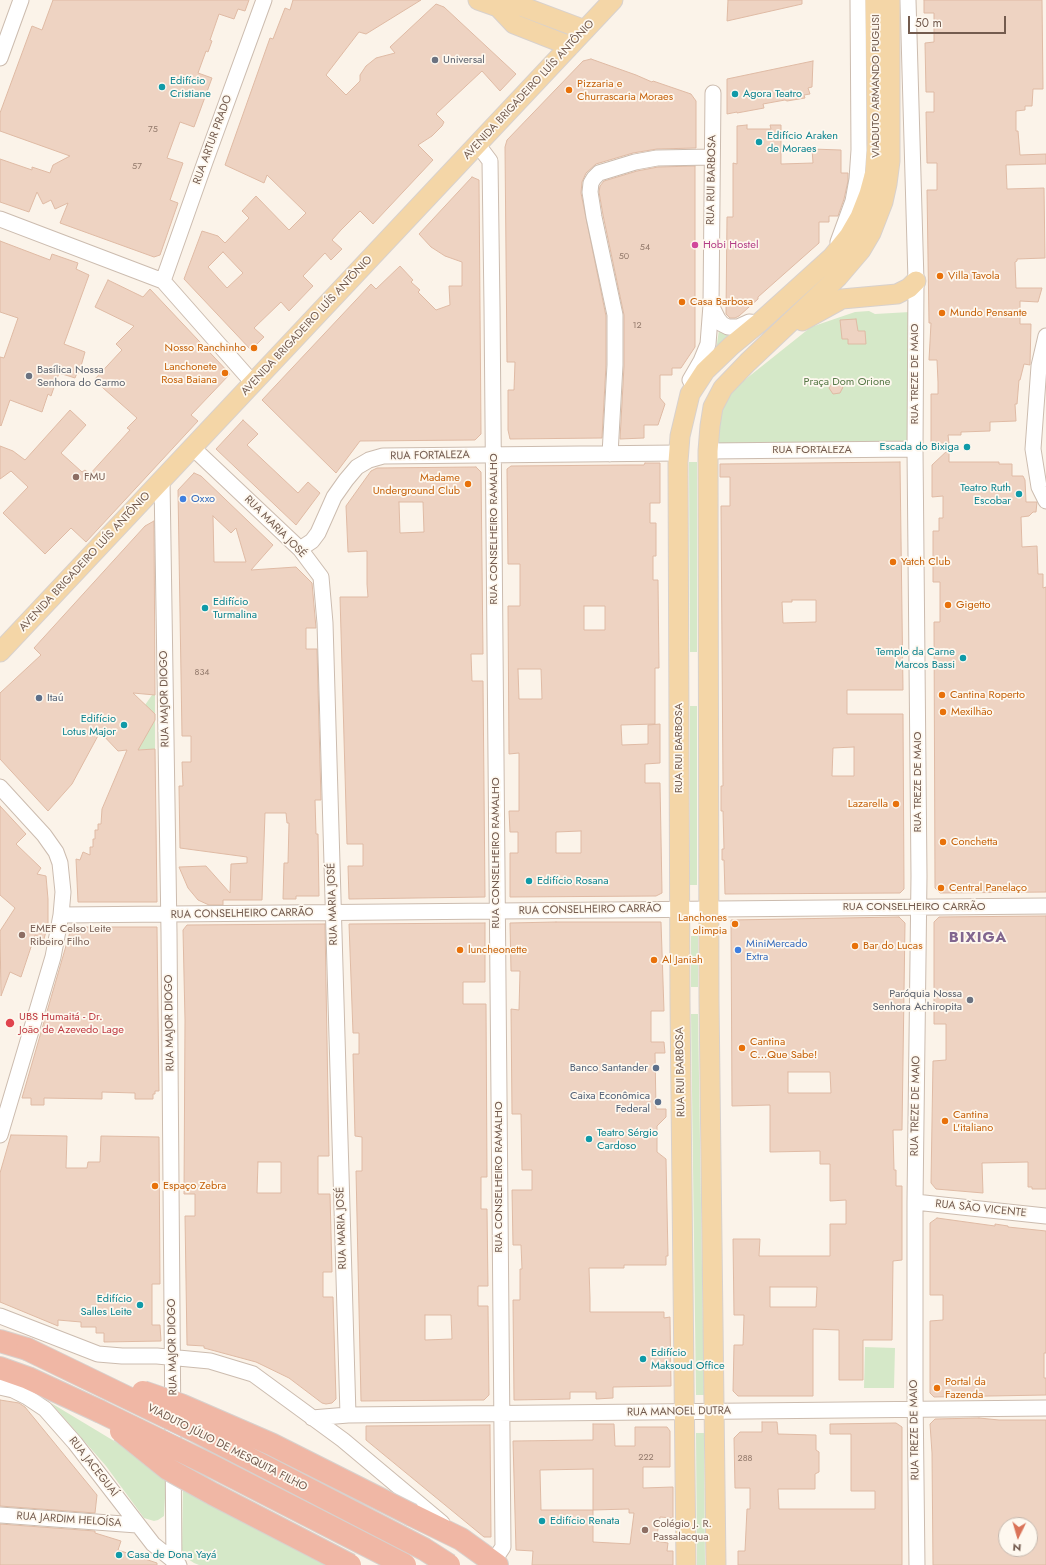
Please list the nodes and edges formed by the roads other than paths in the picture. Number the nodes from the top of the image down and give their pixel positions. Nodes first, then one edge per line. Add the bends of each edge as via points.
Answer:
1 (21, 0) edge
2 (264, 0) edge
3 (478, 0) edge
4 (613, 0) edge
5 (858, 0) edge
6 (875, 0) edge
7 (890, 0) edge
8 (908, 0) edge
9 (498, 7) junction
10 (585, 30) junction
11 (570, 46) junction
12 (0, 58) edge
13 (713, 93) dead end
14 (478, 145) junction
15 (712, 157) junction
16 (0, 219) edge
17 (832, 257) junction
18 (916, 281) junction
19 (163, 282) junction
20 (711, 305) junction
21 (759, 323) junction
22 (789, 324) junction
23 (1046, 336) edge
24 (253, 383) junction
25 (679, 445) junction
26 (193, 448) junction
27 (915, 449) junction
28 (708, 451) junction
29 (610, 454) junction
30 (493, 455) junction
31 (162, 480) junction
32 (1046, 501) edge
33 (300, 549) junction
34 (0, 652) edge
35 (708, 659) junction
36 (679, 666) junction
37 (679, 696) junction
38 (708, 697) junction
39 (0, 787) edge
40 (1046, 906) edge
41 (919, 907) junction
42 (679, 909) junction
43 (709, 909) junction
44 (497, 911) junction
45 (333, 913) junction
46 (61, 915) junction
47 (169, 915) junction
48 (709, 1000) junction
49 (680, 1001) junction
50 (0, 1135) edge
51 (915, 1202) junction
52 (1046, 1216) edge
53 (0, 1316) edge
54 (0, 1341) edge
55 (27, 1350) junction
56 (174, 1358) junction
57 (0, 1368) edge
58 (0, 1387) edge
59 (1046, 1408) edge
60 (915, 1410) junction
61 (100, 1411) junction
62 (685, 1411) junction
63 (714, 1411) junction
64 (501, 1413) junction
65 (348, 1415) junction
66 (312, 1418) junction
67 (0, 1516) edge
68 (137, 1525) junction
69 (461, 1539) junction
70 (495, 1563) edge
71 (176, 1564) edge
72 (350, 1565) edge
73 (405, 1565) edge
74 (449, 1565) edge
75 (686, 1565) edge
76 (716, 1565) edge
77 (917, 1565) edge

1 - 12 street
2 - 19 street, RUA ARTUR PRADO
3 - 9 main road
4 - 10 main road, AVENIDA BRIGADEIRO LUÍS ANTÔNIO
5 - 17 street via 857,179 853,201
6 - 17 main road, VIADUTO ARMANDO PUGLISI via 875,172 860,217
7 - 22 main road, VIADUTO ARMANDO PUGLISI via 890,161 883,202 871,233 861,250 838,277
8 - 18 street, RUA TREZE DE MAIO
9 - 10 main road via 521,6
9 - 11 main road via 514,24
10 - 11 main road, AVENIDA BRIGADEIRO LUÍS ANTÔNIO
11 - 14 main road, AVENIDA BRIGADEIRO LUÍS ANTÔNIO
13 - 15 street, RUA RUI BARBOSA
14 - 24 main road, AVENIDA BRIGADEIRO LUÍS ANTÔNIO
14 - 30 street, RUA CONSELHEIRO RAMALHO via 490,161
15 - 20 street, RUA RUI BARBOSA
15 - 29 street via 657,158 635,162 599,174 591,183 594,217 615,315
16 - 19 street
17 - 21 main road
18 - 22 main road via 897,294 842,299 805,320
18 - 27 street, RUA TREZE DE MAIO
19 - 24 street
20 - 21 street via 718,319 728,327 738,327 749,322
20 - 25 street, RUA RUI BARBOSA via 708,344 680,400 676,425
21 - 25 main road via 705,371 690,394
22 - 28 main road via 723,388 713,407
23 - 32 street via 1039,366 1033,449 1039,487
24 - 26 main road, AVENIDA BRIGADEIRO LUÍS ANTÔNIO
25 - 29 street, RUA FORTALEZA
25 - 36 main road, RUA RUI BARBOSA
26 - 31 main road, AVENIDA BRIGADEIRO LUÍS ANTÔNIO
26 - 33 street, RUA MARIA JOSÉ
27 - 28 street, RUA FORTALEZA
27 - 41 street, RUA TREZE DE MAIO
28 - 35 main road
29 - 30 street, RUA FORTALEZA
30 - 33 street, RUA FORTALEZA via 403,455 369,460 357,467 346,480 334,497 318,533
30 - 44 street, RUA CONSELHEIRO RAMALHO
31 - 34 main road, AVENIDA BRIGADEIRO LUÍS ANTÔNIO
31 - 47 street, RUA MAJOR DIOGO
33 - 45 street, RUA MARIA JOSÉ via 321,577 324,597
35 - 36 main road via 692,669 686,670
35 - 38 main road
36 - 37 main road, RUA RUI BARBOSA
37 - 38 main road via 692,690
37 - 42 main road, RUA RUI BARBOSA
38 - 43 main road
39 - 46 street via 44,835 56,852 60,863 63,892
40 - 41 street, RUA CONSELHEIRO CARRÃO
41 - 43 street, RUA CONSELHEIRO CARRÃO
41 - 51 street, RUA TREZE DE MAIO
42 - 43 street, RUA CONSELHEIRO CARRÃO
42 - 44 street, RUA CONSELHEIRO CARRÃO
42 - 49 main road, RUA RUI BARBOSA
43 - 48 main road
44 - 45 street, RUA CONSELHEIRO CARRÃO
44 - 64 street, RUA CONSELHEIRO RAMALHO
45 - 47 street, RUA CONSELHEIRO CARRÃO
45 - 65 street, RUA MARIA JOSÉ
46 - 47 street, RUA CONSELHEIRO CARRÃO
46 - 50 street via 52,957
47 - 56 street, RUA MAJOR DIOGO
48 - 49 main road
48 - 63 main road
49 - 62 main road, RUA RUI BARBOSA
51 - 52 street, RUA SÃO VICENTE
51 - 60 street, RUA TREZE DE MAIO
53 - 56 street via 98,1354
54 - 55 highway, VIADUTO JÚLIO DE MESQUITA FILHO
55 - 69 highway, bridge via 181,1405 271,1444
55 - 74 highway, VIADUTO JÚLIO DE MESQUITA FILHO, bridge via 203,1435 424,1549
56 - 66 street via 210,1361 253,1374
56 - 71 street, RUA MAJOR DIOGO
57 - 61 highway, VIADUTO JÚLIO DE MESQUITA FILHO
58 - 68 street, RUA JACEGUAÍ via 13,1390 44,1409 75,1443
59 - 60 street, RUA MANOEL DUTRA
60 - 63 street, RUA MANOEL DUTRA
60 - 77 street, RUA TREZE DE MAIO
61 - 72 highway, bridge via 168,1468
61 - 73 highway, VIADUTO JÚLIO DE MESQUITA FILHO, bridge
62 - 63 street, RUA MANOEL DUTRA
62 - 64 street, RUA MANOEL DUTRA
62 - 75 main road, RUA RUI BARBOSA
63 - 76 main road
64 - 65 street, RUA MANOEL DUTRA
64 - 70 street, RUA CONSELHEIRO RAMALHO via 503,1546
65 - 66 street, RUA MANOEL DUTRA
66 - 69 street via 349,1445
67 - 68 street, RUA JARDIM HELOÍSA
68 - 71 street, RUA JACEGUAÍ via 153,1544
69 - 70 highway

